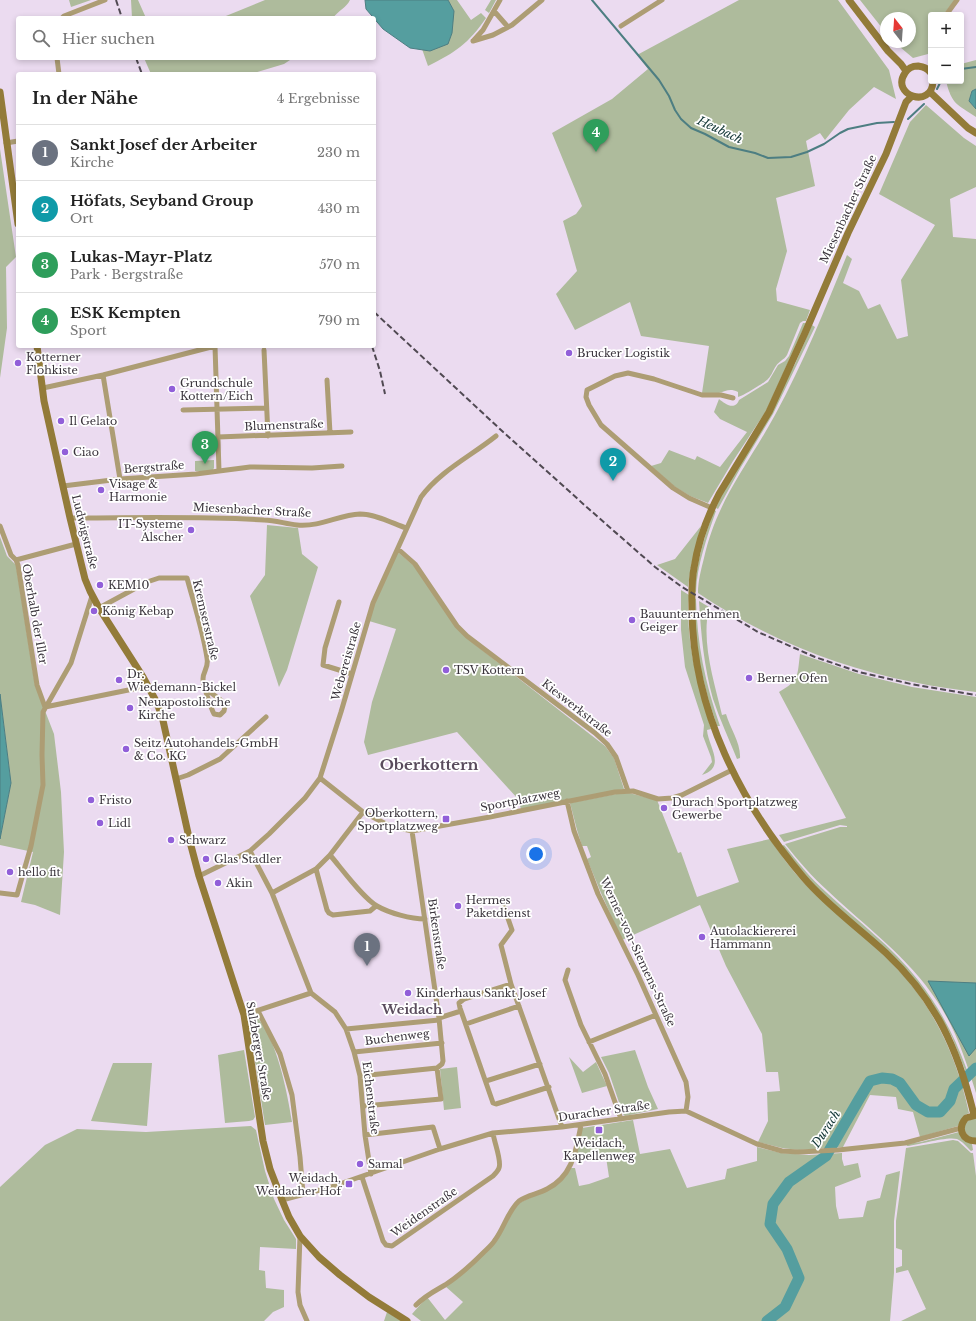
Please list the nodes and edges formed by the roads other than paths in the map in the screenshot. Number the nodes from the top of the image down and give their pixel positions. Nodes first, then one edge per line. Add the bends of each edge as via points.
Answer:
1 (500, 0) edge
2 (542, 0) edge
3 (662, 0) edge
4 (849, 0) edge
5 (957, 0) edge
6 (101, 1) edge
7 (494, 11) junction
8 (948, 12) edge
9 (64, 16) edge
10 (621, 26) dead end
11 (508, 27) junction
12 (57, 60) edge
13 (928, 69) edge
14 (906, 71) junction
15 (58, 72) edge
16 (933, 84) edge
17 (0, 92) edge
18 (930, 92) junction
19 (912, 96) junction
20 (976, 133) edge
21 (16, 141) edge
22 (6, 143) junction
23 (16, 210) edge
24 (37, 348) edge
25 (207, 348) edge
26 (215, 348) edge
27 (264, 350) dead end
28 (103, 375) junction
29 (327, 380) dead end
30 (43, 388) junction
31 (733, 398) dead end
32 (266, 408) junction
33 (218, 409) junction
34 (183, 410) dead end
35 (351, 432) dead end
36 (330, 433) junction
37 (268, 436) junction
38 (496, 436) dead end
39 (218, 437) junction
40 (342, 466) dead end
41 (219, 471) junction
42 (120, 479) junction
43 (63, 486) junction
44 (712, 508) junction
45 (70, 518) junction
46 (0, 526) edge
47 (406, 528) junction
48 (76, 544) junction
49 (398, 550) junction
50 (16, 560) junction
51 (92, 596) junction
52 (339, 602) dead end
53 (99, 608) junction
54 (352, 674) junction
55 (148, 686) junction
56 (206, 689) junction
57 (45, 707) junction
58 (266, 717) dead end
59 (732, 770) junction
60 (320, 778) junction
61 (176, 779) junction
62 (628, 791) junction
63 (567, 801) junction
64 (363, 812) junction
65 (185, 822) joint
66 (412, 830) junction
67 (250, 851) junction
68 (330, 855) junction
69 (316, 869) junction
70 (199, 876) junction
71 (0, 893) edge
72 (272, 893) junction
73 (376, 906) junction
74 (504, 907) dead end
75 (425, 919) junction
76 (568, 970) dead end
77 (511, 984) junction
78 (311, 993) junction
79 (519, 1006) junction
80 (258, 1011) junction
81 (461, 1011) junction
82 (244, 1015) junction
83 (656, 1015) junction
84 (439, 1019) junction
85 (466, 1024) junction
86 (346, 1029) junction
87 (589, 1042) junction
88 (442, 1043) junction
89 (354, 1052) junction
90 (540, 1064) junction
91 (437, 1068) junction
92 (360, 1076) junction
93 (486, 1081) junction
94 (548, 1087) junction
95 (364, 1106) junction
96 (686, 1111) junction
97 (975, 1115) edge
98 (621, 1119) junction
99 (581, 1124) junction
100 (562, 1127) junction
101 (961, 1128) junction
102 (493, 1133) junction
103 (365, 1135) junction
104 (976, 1142) edge
105 (440, 1149) junction
106 (371, 1174) junction
107 (362, 1177) junction
108 (303, 1194) junction
109 (282, 1200) junction
110 (300, 1236) junction
111 (416, 1305) dead end
112 (307, 1321) edge
113 (407, 1321) edge

1 - 7 street
2 - 11 street
3 - 10 street
4 - 14 street via 888,52
5 - 8 street
6 - 9 street
7 - 11 street
7 - 11 street via 473,41
12 - 15 street
13 - 14 street via 915,66
14 - 19 street via 902,85
16 - 18 street
17 - 22 street
18 - 19 street via 921,97
18 - 20 street
19 - 44 street, Miesenbacher Straße via 906,102 886,154 769,412
21 - 22 street
22 - 23 street
24 - 30 street, Ludwigstraße
25 - 28 street
26 - 33 street
27 - 32 street
28 - 30 street
28 - 42 street
29 - 36 street
30 - 43 street, Ludwigstraße
31 - 44 street via 702,395 628,373 615,376 587,390 588,405 602,425 673,488
32 - 33 street
32 - 37 street
33 - 34 street
33 - 39 street
35 - 36 street, Blumenstraße
36 - 37 street, Blumenstraße
37 - 39 street, Blumenstraße
38 - 47 street, Webereistraße via 428,487
39 - 41 street
40 - 41 street, Bergstraße via 250,467
41 - 42 street, Bergstraße
42 - 43 street, Bergstraße
43 - 45 street, Ludwigstraße
44 - 59 street, Miesenbacher Straße via 694,566 692,628 700,681 715,729
45 - 47 street, Miesenbacher Straße via 217,518 315,525 362,514 375,516
45 - 48 street, Ludwigstraße
46 - 50 street, Oberhalb der Iller via 11,555
47 - 49 street, Webereistraße
48 - 50 street
48 - 51 street, Ludwigstraße
49 - 54 street, Webereistraße via 373,603
49 - 62 street, Kieswerkstraße via 414,564 457,626 467,636 607,744 616,757
50 - 57 street, Oberhalb der Iller via 37,685
51 - 53 street, Ludwigstraße
51 - 57 street via 71,663
52 - 54 street via 325,648 323,665
53 - 55 street, Ludwigstraße
53 - 56 street, Kremserstraße via 147,582 159,578 187,578 206,652 208,664 203,680
54 - 60 street, Webereistraße
55 - 57 street
55 - 61 street, Ludwigstraße via 162,716
56 - 56 street, Kremserstraße via 214,714 220,714 225,706
57 - 71 street via 42,755 44,785 32,846 17,895
58 - 61 street via 220,759
59 - 62 street, Sportplatzweg via 672,798 658,798
59 - 97 street, Miesenbacher Straße via 773,838 806,880 886,953 912,979 930,1003 949,1038
60 - 64 street, Sportplatzweg
60 - 67 street, Webereistraße via 305,798
61 - 65 street, Ludwigstraße
62 - 63 street, Sportplatzweg
63 - 66 street, Sportplatzweg
63 - 83 street, Werner-von-Siemens-Straße via 574,831 598,894
64 - 66 street, Sportplatzweg via 390,826
64 - 68 street
65 - 70 street, Sulzberger Straße
66 - 75 street, Birkenstraße
67 - 70 street, Webereistraße
67 - 72 street
68 - 69 street
68 - 73 street
69 - 72 street
69 - 73 street via 329,913 334,915 370,911
70 - 82 street, Sulzberger Straße
72 - 78 street
73 - 75 street via 415,919
74 - 77 street via 512,930 501,945
75 - 84 street, Birkenstraße
76 - 87 street via 565,980
77 - 79 street
77 - 81 street via 464,999 459,1003
78 - 80 street
78 - 86 street, Eichenstraße via 335,1012
79 - 85 street
79 - 90 street
80 - 82 street
80 - 108 street, Sulzberger Straße via 280,1054 292,1095
81 - 84 street
81 - 85 street
82 - 109 street, Sulzberger Straße via 263,1141
83 - 87 street
83 - 96 street, Werner-von-Siemens-Straße via 686,1082
84 - 86 street
84 - 88 street, Birkenstraße
85 - 93 street
86 - 89 street, Eichenstraße
87 - 98 street via 605,1074
88 - 89 street, Buchenweg
88 - 91 street, Birkenstraße via 442,1064
89 - 92 street, Eichenstraße
90 - 93 street
90 - 94 street
91 - 92 street
91 - 95 street via 441,1099
92 - 95 street, Eichenstraße
93 - 94 street via 496,1104
94 - 100 street
95 - 103 street, Eichenstraße
96 - 98 street, Duracher Straße
96 - 101 street, Duracher Straße via 758,1144 782,1151 810,1152 905,1143
97 - 101 street via 966,1118
98 - 99 street, Duracher Straße
99 - 100 street, Duracher Straße
99 - 111 street via 576,1153 561,1179 547,1189 520,1201 495,1240 482,1254 460,1275 425,1296
100 - 102 street, Duracher Straße
101 - 104 street via 967,1139
102 - 105 street, Duracher Straße
102 - 107 street, Weidenstraße via 500,1161 499,1168 493,1176 392,1246 386,1245 383,1241
103 - 105 street via 433,1127
103 - 106 street, Eichenstraße
105 - 106 street, Duracher Straße
106 - 107 street, Duracher Straße
107 - 108 street, Duracher Straße
108 - 109 street, Duracher Straße
109 - 110 street, Sulzberger Straße
110 - 112 street via 298,1292
110 - 113 street, Sulzberger Straße via 340,1275

